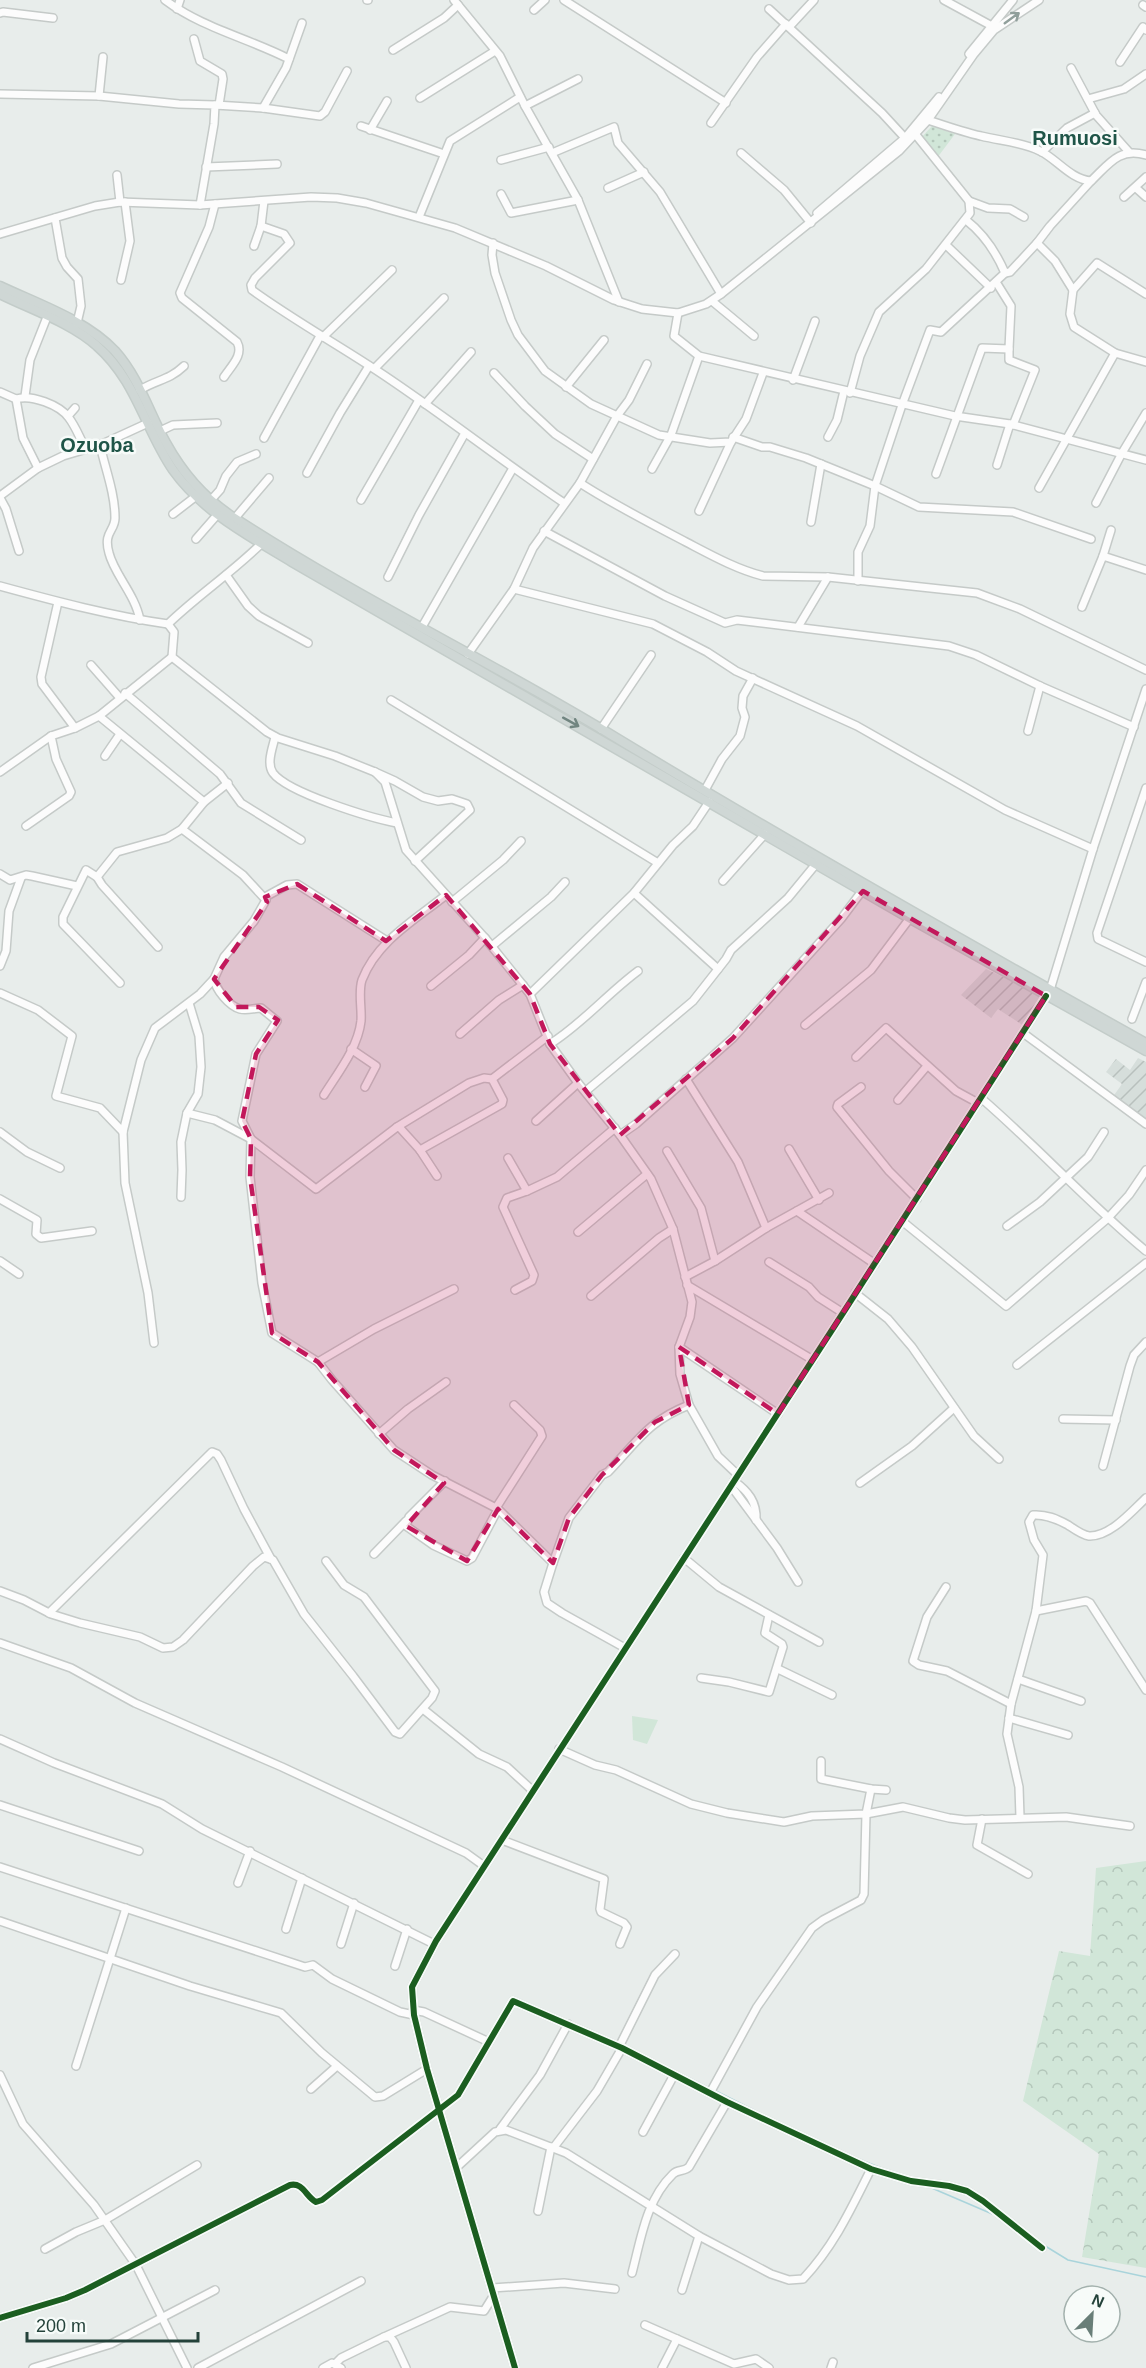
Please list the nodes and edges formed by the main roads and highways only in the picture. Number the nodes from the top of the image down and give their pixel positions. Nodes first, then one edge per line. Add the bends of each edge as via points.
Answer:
1 (0, 286) edge
2 (0, 294) edge
3 (264, 541) junction
4 (864, 888) junction
5 (1048, 993) junction
6 (1146, 1043) edge
7 (1146, 1051) edge

1 - 3 main road via 77,323 115,352 188,478
2 - 3 main road via 86,338 110,358 130,386 172,468 195,497 217,515
3 -> 4 main road via 816,864
3 - 4 main road via 601,729
4 - 5 main road
4 - 5 main road via 910,918
5 - 6 main road
5 - 7 main road

